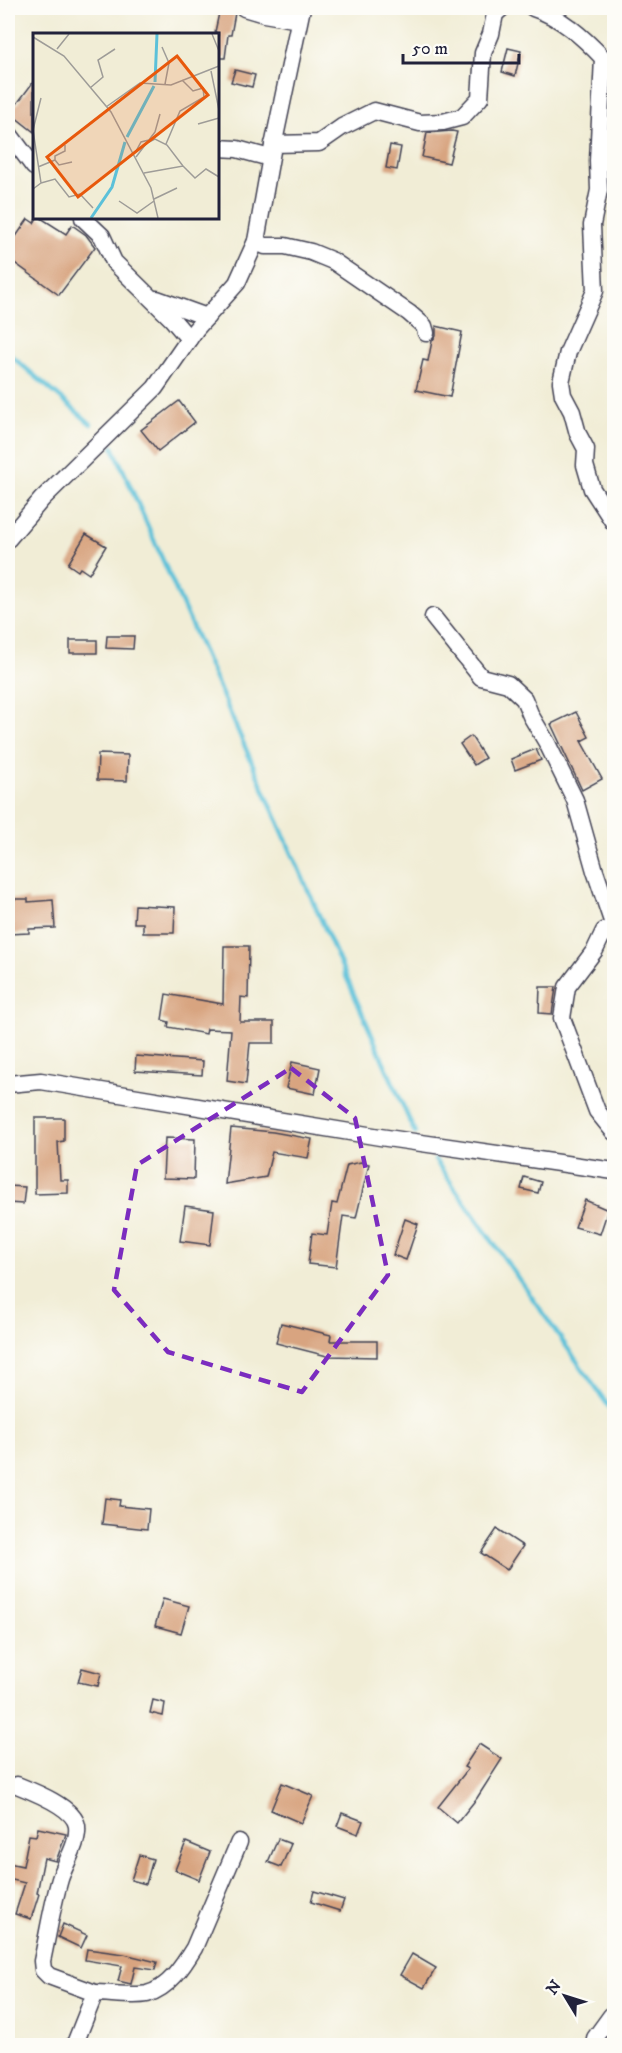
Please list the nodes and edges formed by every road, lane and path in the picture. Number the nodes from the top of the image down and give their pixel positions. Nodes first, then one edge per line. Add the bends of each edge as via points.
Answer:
1 (244, 8) edge
2 (502, 8) edge
3 (533, 8) edge
4 (301, 14) edge
5 (8, 135) edge
6 (219, 148) edge
7 (272, 151) junction
8 (33, 166) edge
9 (84, 219) edge
10 (256, 241) junction
11 (148, 295) junction
12 (207, 317) junction
13 (426, 333) dead end
14 (189, 339) junction
15 (615, 523) edge
16 (8, 539) edge
17 (433, 617) dead end
18 (614, 926) edge
19 (8, 1084) edge
20 (615, 1132) edge
21 (615, 1171) edge
22 (17, 1785) dead end
23 (239, 1842) dead end
24 (95, 1993) junction
25 (615, 2016) edge
26 (74, 2046) edge
27 (595, 2046) edge

1 - 4 street via 264,15
2 - 7 street via 495,14 483,53 480,98 462,117 420,123 374,111 319,143
3 - 15 street via 561,21 603,58 599,190 592,225 595,291 568,352 561,382 586,449 585,465 592,489
4 - 7 street
5 - 8 street
6 - 7 street
7 - 10 street
9 - 11 street via 102,237 114,262
10 - 12 street via 237,283
10 - 13 street via 265,246 311,252 333,261 409,313 424,326
11 - 12 street
11 - 14 street
12 - 14 street
14 - 16 street via 156,388 42,499
17 - 18 street via 481,677 508,684 524,699 575,800
18 - 20 street via 604,931 567,987 562,1018 597,1111
19 - 21 street via 41,1081
22 - 24 street via 61,1807 77,1825 76,1839 60,1879 42,1961 49,1977
23 - 24 street via 194,1948 165,1986 146,1994
24 - 26 street
25 - 27 street via 595,2038

